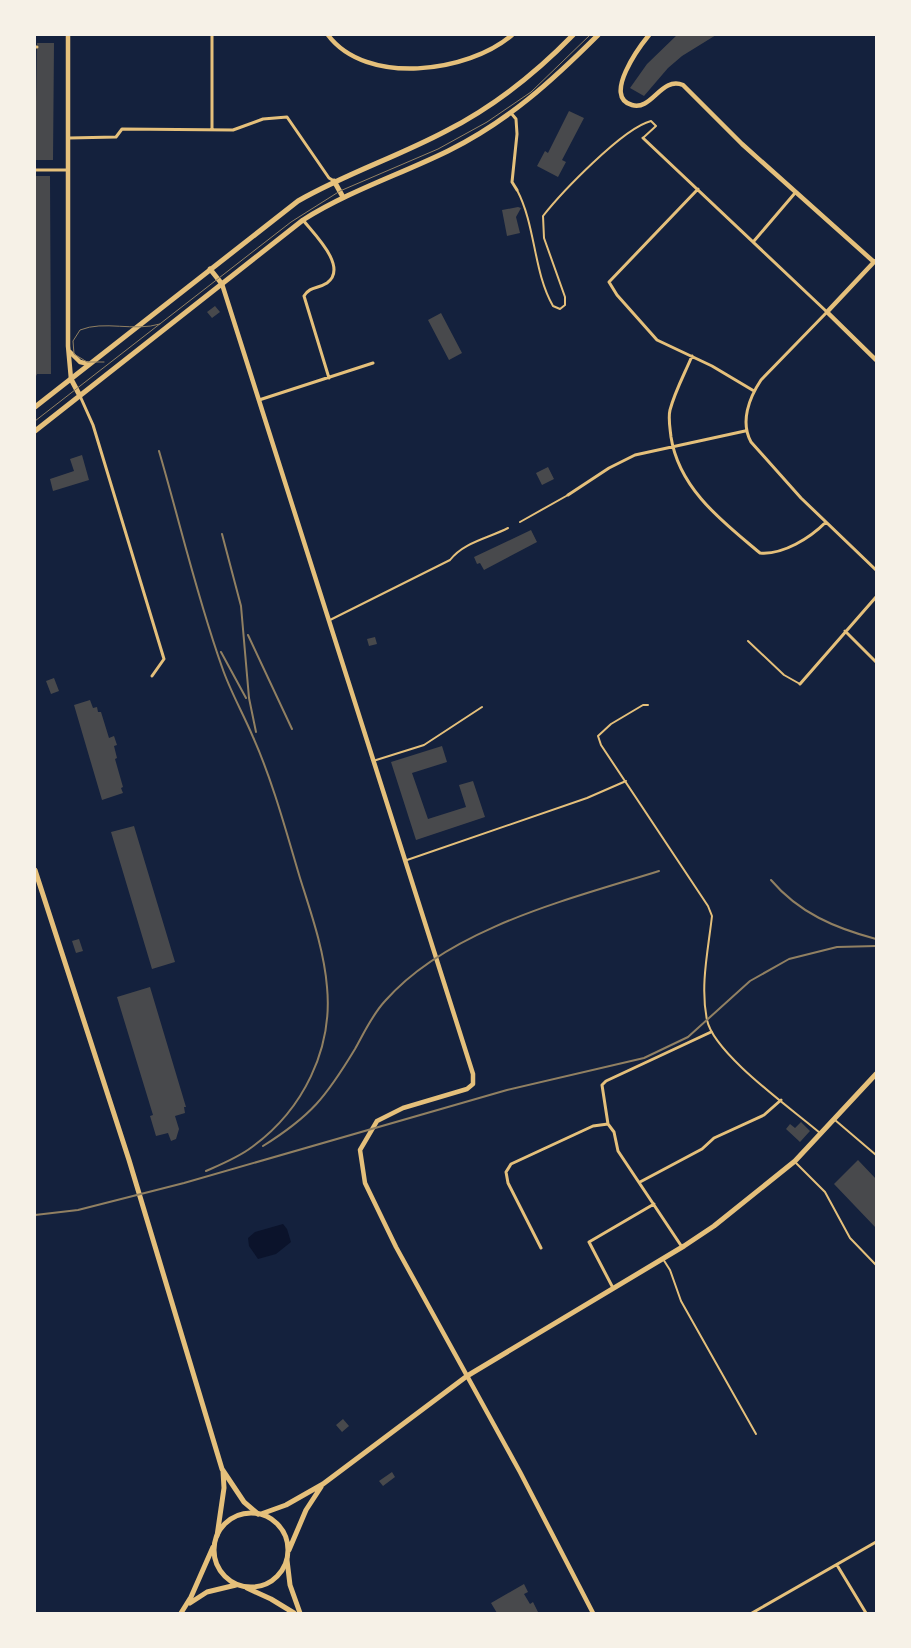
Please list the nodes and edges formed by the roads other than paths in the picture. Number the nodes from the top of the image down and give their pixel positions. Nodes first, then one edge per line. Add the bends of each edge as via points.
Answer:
1 (212, 35) edge
2 (328, 35) edge
3 (512, 35) edge
4 (573, 35) edge
5 (598, 35) edge
6 (649, 35) edge
7 (68, 36) edge
8 (511, 113) junction
9 (212, 129) junction
10 (69, 138) junction
11 (643, 138) joint
12 (35, 170) edge
13 (69, 170) junction
14 (334, 181) junction
15 (698, 189) junction
16 (518, 190) joint
17 (795, 193) junction
18 (343, 197) junction
19 (303, 220) junction
20 (754, 241) junction
21 (875, 261) edge
22 (210, 269) junction
23 (222, 284) junction
24 (827, 312) junction
25 (68, 351) junction
26 (692, 356) junction
27 (876, 360) edge
28 (373, 363) dead end
29 (89, 364) junction
30 (329, 378) junction
31 (70, 379) junction
32 (754, 391) junction
33 (80, 396) junction
34 (259, 400) junction
35 (35, 407) edge
36 (35, 431) edge
37 (745, 432) junction
38 (673, 446) junction
39 (568, 495) joint
40 (520, 522) dead end
41 (826, 522) junction
42 (508, 528) dead end
43 (876, 570) edge
44 (876, 597) edge
45 (328, 621) junction
46 (845, 631) junction
47 (748, 641) dead end
48 (876, 662) edge
49 (152, 676) dead end
50 (800, 684) joint
51 (648, 705) dead end
52 (482, 707) dead end
53 (373, 761) junction
54 (626, 781) junction
55 (405, 861) junction
56 (35, 870) edge
57 (711, 1032) junction
58 (876, 1074) edge
59 (781, 1100) junction
60 (835, 1120) junction
61 (608, 1124) junction
62 (822, 1135) junction
63 (876, 1155) edge
64 (795, 1161) junction
65 (640, 1182) junction
66 (654, 1204) junction
67 (541, 1248) dead end
68 (682, 1248) junction
69 (663, 1259) junction
70 (876, 1265) edge
71 (613, 1288) junction
72 (467, 1376) junction
73 (756, 1434) dead end
74 (223, 1471) junction
75 (323, 1484) junction
76 (259, 1514) junction
77 (216, 1536) junction
78 (876, 1542) edge
79 (214, 1545) junction
80 (288, 1552) junction
81 (287, 1560) junction
82 (837, 1565) junction
83 (236, 1584) junction
84 (247, 1588) junction
85 (187, 1605) junction
86 (180, 1613) edge
87 (294, 1613) edge
88 (300, 1613) edge
89 (593, 1613) edge
90 (752, 1613) edge
91 (866, 1613) edge

1 - 9 street
2 - 3 street via 335,45 353,56 416,69 476,57
4 - 14 main road via 522,82 468,119 416,146
5 - 8 main road via 549,84
6 - 17 street via 624,75 621,92 624,100 639,105 667,85 683,85
7 - 10 street
8 - 16 street via 517,125 512,182
8 - 18 main road via 448,150
9 - 10 street via 122,129 116,136
9 - 14 street via 233,130 263,120 287,118
10 - 13 street
11 - 15 street
11 - 16 lane via 656,126 651,121 638,126 616,143 543,216 544,238 564,297 565,305 560,309 553,306 546,293 525,205
12 - 13 street
13 - 25 street
14 - 18 main road
14 - 22 main road via 298,202
15 - 20 street
15 - 26 street via 609,282 617,296 657,340
17 - 20 street
17 - 21 street
18 - 19 main road
19 - 23 main road
19 - 30 street via 334,261 334,270 327,283 308,290 304,296
20 - 24 street
21 - 24 street
22 - 23 main road
22 - 29 main road
23 - 33 main road
23 - 34 street
24 - 27 street
24 - 32 street via 776,363
25 - 29 street via 80,362
25 - 31 street
26 - 32 street
26 - 38 street via 670,410
28 - 30 street
29 - 31 main road
30 - 34 street
31 - 33 main road
31 - 35 main road
32 - 37 street
33 - 36 main road
33 - 49 street via 94,425 164,659
34 - 45 street
37 - 38 street
37 - 41 street via 772,467
38 - 39 street via 635,455
38 - 41 street via 685,476 704,503 760,554 776,553 815,533
39 - 40 lane
41 - 43 street
42 - 45 lane via 456,552 450,560
44 - 46 street
45 - 53 street
46 - 48 street
46 - 50 street
47 - 50 lane via 784,675
51 - 54 lane via 610,724 598,736
52 - 53 lane via 424,745
53 - 55 street
54 - 55 lane via 587,798
54 - 57 lane via 712,916 704,988
55 - 72 street via 467,1051 473,1082 467,1089 403,1108 377,1121 362,1144 361,1165 365,1183 396,1247
56 - 74 main road via 123,1141
57 - 59 lane via 725,1052
57 - 61 street via 606,1081 602,1085
58 - 60 main road
59 - 62 lane
59 - 65 street via 764,1115 714,1138 702,1149
60 - 62 main road
60 - 63 lane
61 - 65 street via 614,1132 618,1151
61 - 67 street via 593,1126 511,1164 506,1172 508,1183
62 - 64 main road
64 - 68 main road
64 - 70 lane via 825,1192 850,1238
65 - 66 street
66 - 68 street
66 - 71 street via 589,1242
68 - 69 main road
69 - 71 main road
69 - 73 lane via 681,1301
71 - 72 main road
72 - 75 main road
72 - 89 street
74 - 76 main road via 244,1502
74 - 77 main road via 224,1488
75 - 76 main road via 286,1505
75 - 80 main road via 306,1510
76 - 77 main road via 232,1518
76 - 80 main road via 280,1527
77 - 79 main road
78 - 82 street
79 - 83 main road via 219,1567 225,1577
79 - 85 main road
80 - 81 main road
81 - 84 main road via 271,1581
81 - 88 main road via 290,1585
82 - 90 street
82 - 91 street
83 - 84 main road
83 - 85 main road via 207,1592
84 - 87 main road
85 - 86 main road

